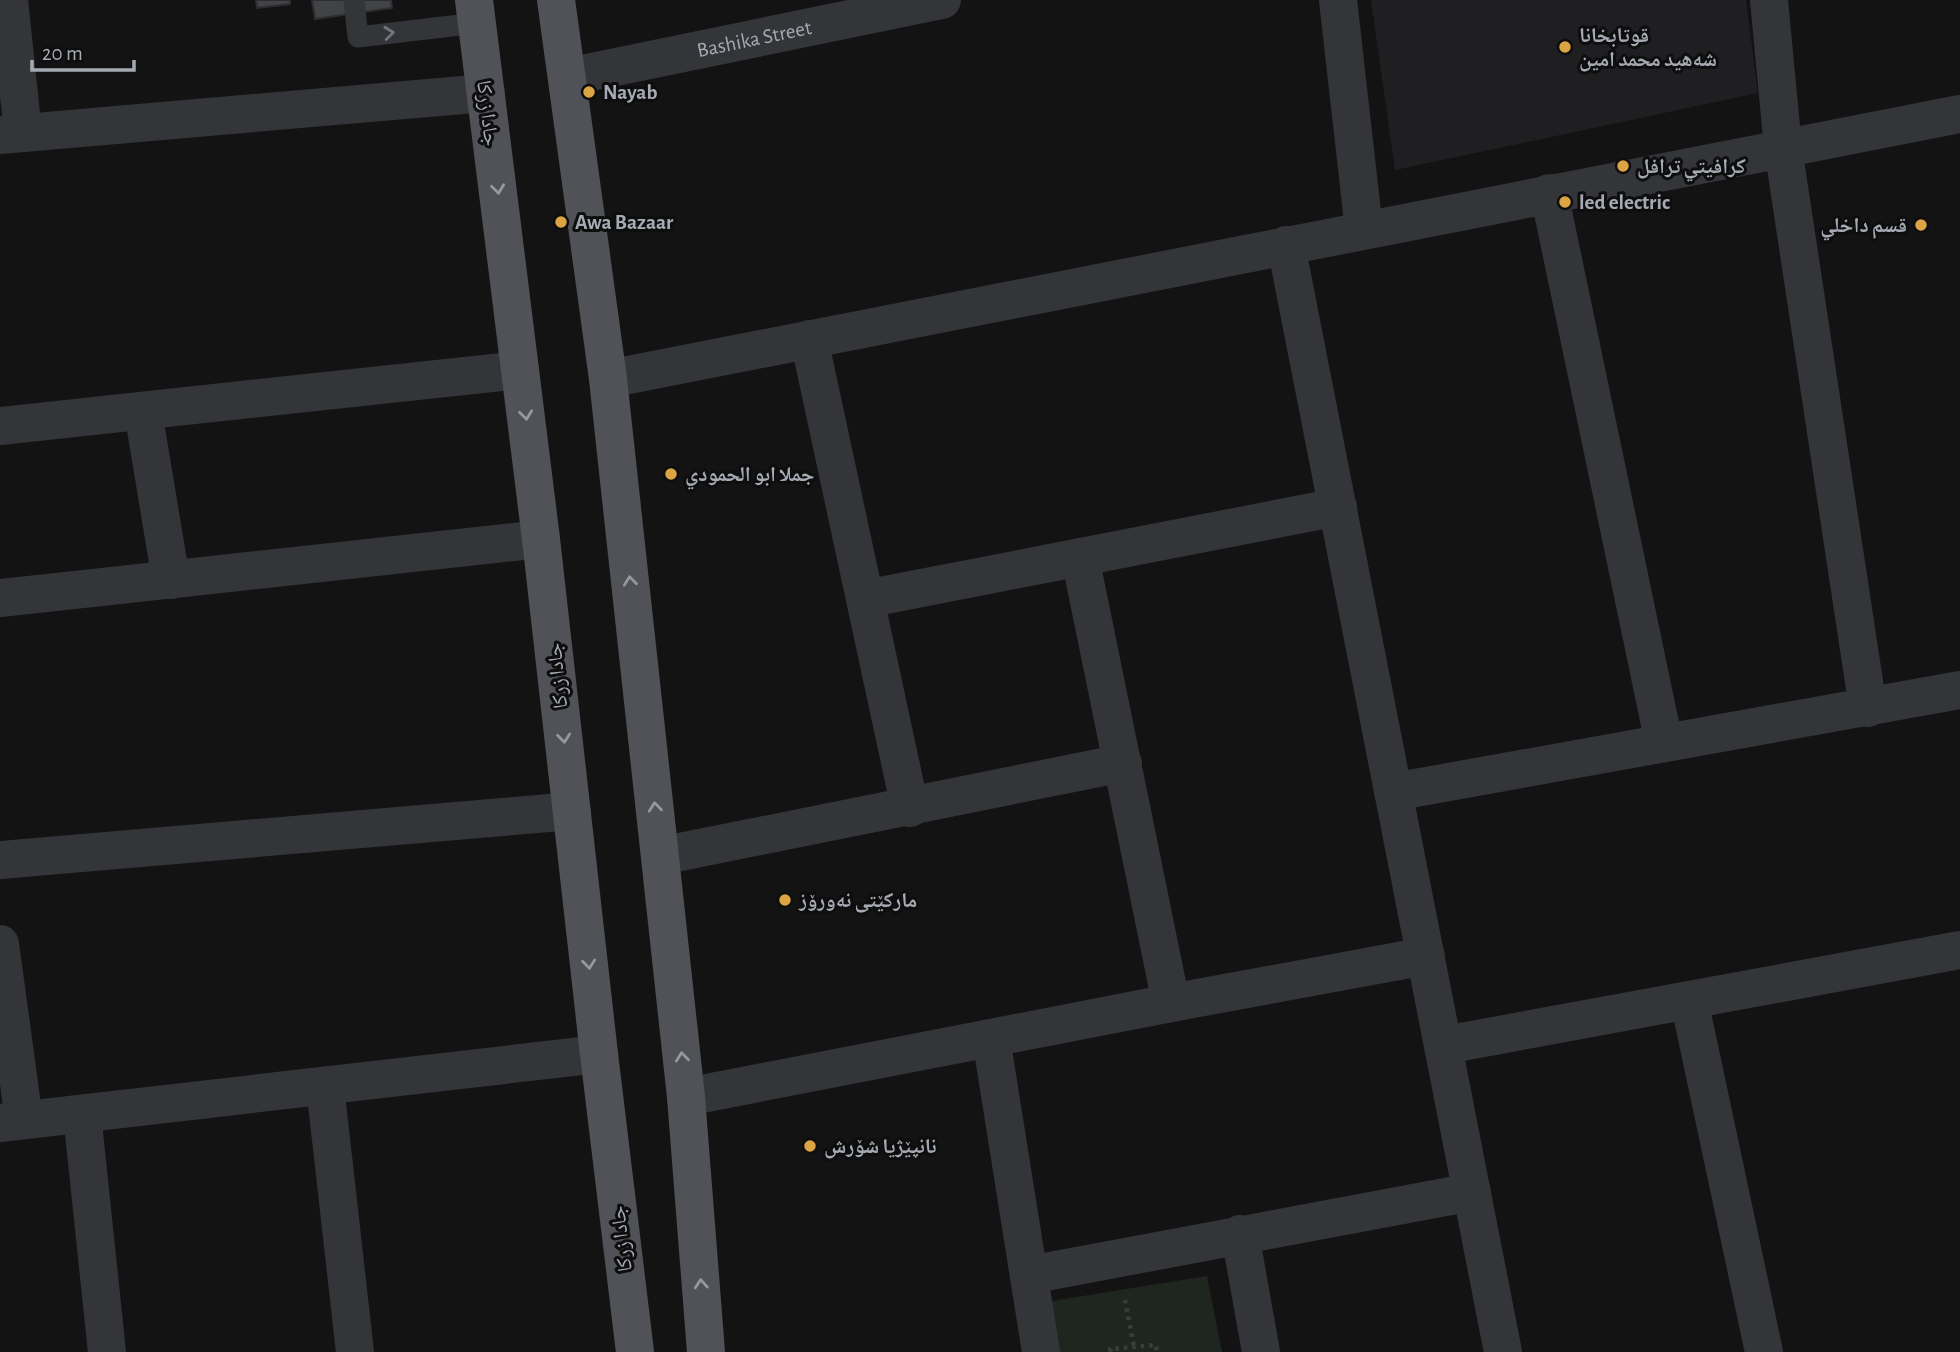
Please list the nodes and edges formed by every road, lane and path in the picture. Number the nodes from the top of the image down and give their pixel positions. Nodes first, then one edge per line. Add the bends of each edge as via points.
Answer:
1 (9, 0) edge
2 (354, 0) edge
3 (556, 0) edge
4 (942, 0) edge
5 (1338, 0) edge
6 (1769, 0) edge
7 (476, 12) edge
8 (826, 12) edge
9 (567, 78) junction
10 (486, 93) junction
11 (1960, 114) edge
12 (12, 134) edge
13 (1783, 148) junction
14 (1549, 193) junction
15 (1364, 230) junction
16 (1286, 245) junction
17 (809, 339) junction
18 (520, 370) junction
19 (608, 379) junction
20 (143, 411) junction
21 (0, 426) edge
22 (1338, 507) junction
23 (541, 539) junction
24 (1080, 557) junction
25 (171, 580) junction
26 (0, 598) edge
27 (865, 599) junction
28 (1960, 690) edge
29 (1868, 708) junction
30 (1664, 743) junction
31 (1123, 763) junction
32 (1394, 792) junction
33 (910, 808) junction
34 (572, 811) junction
35 (660, 856) junction
36 (0, 860) edge
37 (0, 944) edge
38 (1960, 950) edge
39 (1426, 956) junction
40 (1689, 1000) junction
41 (1171, 1003) junction
42 (991, 1038) junction
43 (1445, 1045) junction
44 (599, 1054) junction
45 (325, 1086) junction
46 (686, 1097) junction
47 (82, 1114) junction
48 (12, 1122) edge
49 (1472, 1192) junction
50 (1240, 1234) junction
51 (1029, 1275) junction
52 (1125, 1300) dead end
53 (1134, 1347) junction
54 (107, 1352) edge
55 (355, 1352) edge
56 (635, 1352) edge
57 (706, 1352) edge
58 (1041, 1352) edge
59 (1111, 1352) edge
60 (1157, 1352) edge
61 (1261, 1352) edge
62 (1503, 1352) edge
63 (1764, 1352) edge

1 - 12 street
2 -> 7 lane via 358,37
3 - 9 main road
4 - 8 street, Bashika Street
5 - 15 street
6 - 13 street
7 - 10 main road, جادا زرکا
8 - 9 street, Bashika Street
9 - 19 main road
10 - 12 street
10 -> 18 main road, جادا زرکا
11 - 13 street
13 - 14 street
13 - 29 street
14 - 15 street
14 - 30 street
15 - 16 street
16 - 17 street
16 - 22 street
17 - 19 street
17 - 27 street
18 - 20 street
18 -> 23 main road, جادا زرکا
35 -> 19 main road
20 - 21 street
20 - 25 street
22 - 24 street
22 - 32 street
23 - 25 street
23 -> 34 main road, جادا زرکا
24 - 27 street
24 - 31 street
25 - 26 street
27 - 33 street
28 - 29 street
29 - 30 street
30 - 32 street
31 - 33 street
31 - 41 street
32 - 39 street
33 - 35 street
34 - 36 street
34 -> 44 main road, جادا زرکا
46 -> 35 main road
37 - 48 street
38 - 40 street
39 - 41 street
39 - 43 street
40 - 43 street
40 - 63 street
41 - 42 street
42 - 46 street
42 - 51 street
43 - 49 street
44 - 45 street
44 - 56 main road, جادا زرکا
45 - 47 street
45 - 55 street
57 -> 46 main road
47 - 48 street
47 - 54 street
49 - 50 street
49 - 62 street
50 - 51 street
50 - 61 street
51 - 58 street
52 - 53 path
53 - 59 path
53 - 60 path via 1156,1345

